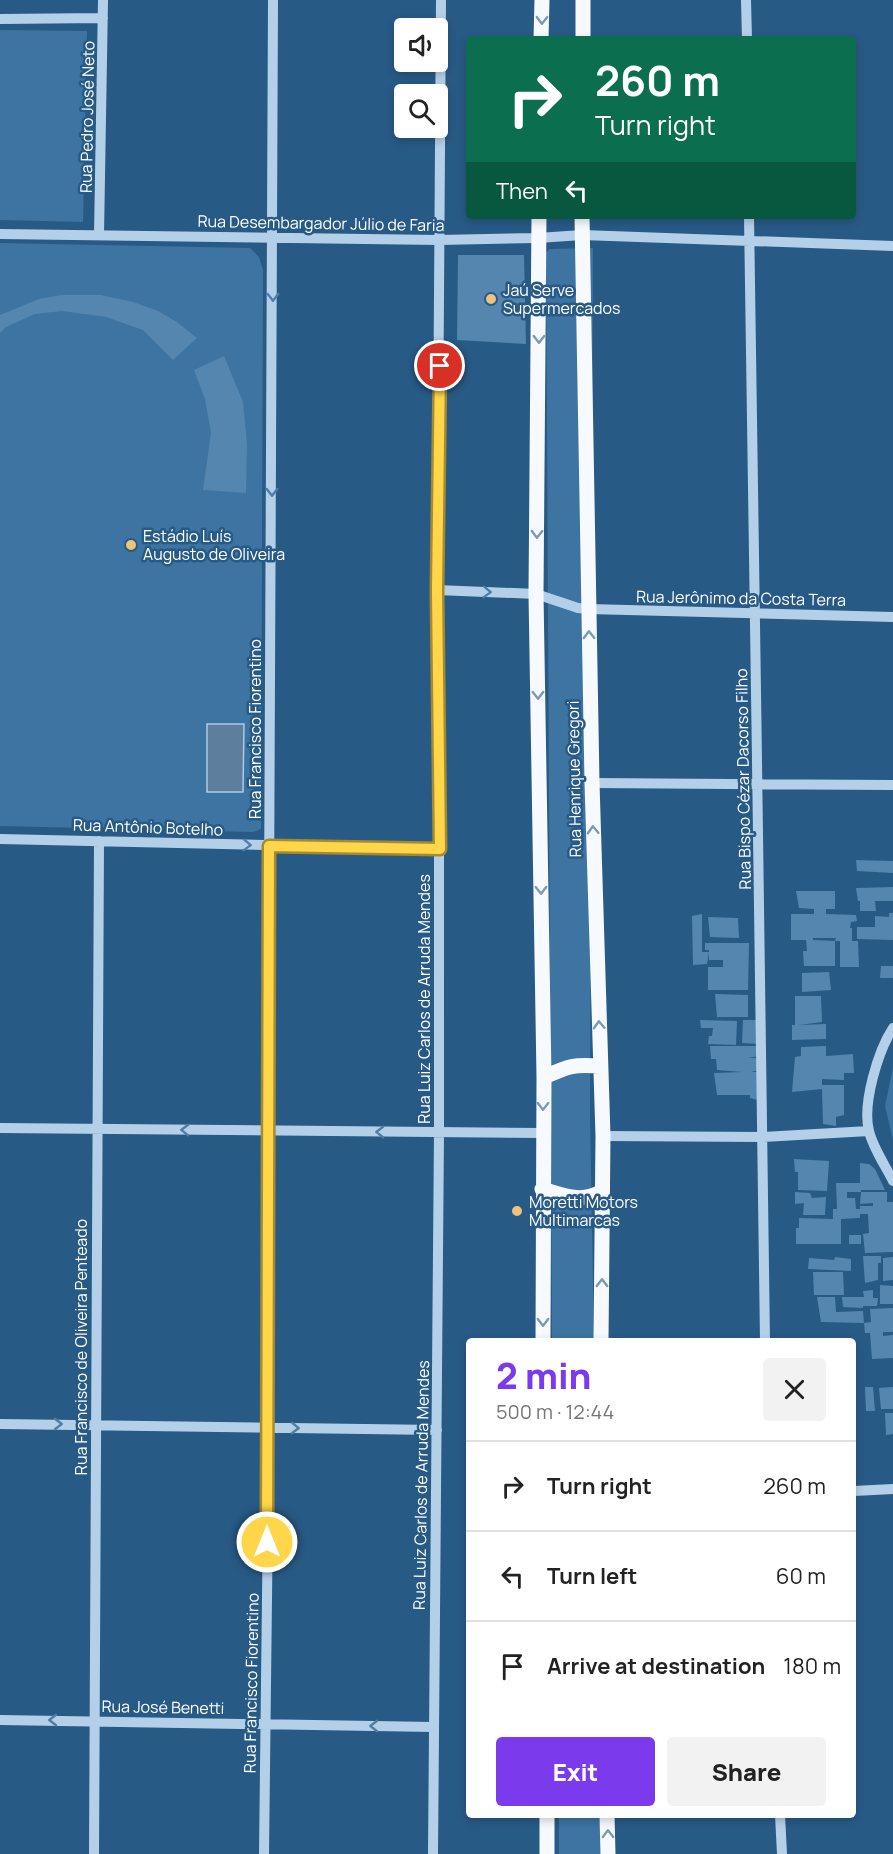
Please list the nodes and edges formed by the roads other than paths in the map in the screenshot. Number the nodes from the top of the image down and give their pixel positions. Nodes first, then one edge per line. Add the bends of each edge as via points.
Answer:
1 (104, 0) edge
2 (273, 0) edge
3 (441, 0) edge
4 (542, 0) edge
5 (583, 0) edge
6 (746, 0) edge
7 (103, 18) junction
8 (0, 19) edge
9 (541, 36) edge
10 (583, 36) edge
11 (747, 36) edge
12 (539, 219) edge
13 (582, 219) edge
14 (749, 219) edge
15 (0, 234) edge
16 (99, 235) junction
17 (582, 235) junction
18 (274, 238) junction
19 (538, 238) junction
20 (439, 240) junction
21 (749, 242) junction
22 (893, 246) edge
23 (437, 590) junction
24 (536, 594) junction
25 (588, 609) junction
26 (754, 613) junction
27 (893, 617) edge
28 (592, 783) junction
29 (759, 784) junction
30 (893, 785) edge
31 (0, 839) edge
32 (99, 841) junction
33 (269, 846) junction
34 (440, 849) junction
35 (893, 1028) edge
36 (600, 1066) junction
37 (544, 1077) junction
38 (0, 1128) edge
39 (96, 1129) junction
40 (268, 1131) junction
41 (869, 1131) junction
42 (439, 1132) junction
43 (543, 1133) junction
44 (603, 1136) junction
45 (763, 1137) junction
46 (893, 1181) edge
47 (542, 1189) junction
48 (602, 1191) junction
49 (543, 1338) edge
50 (601, 1338) edge
51 (765, 1338) edge
52 (0, 1424) edge
53 (95, 1424) junction
54 (269, 1428) junction
55 (437, 1430) junction
56 (893, 1489) edge
57 (856, 1491) edge
58 (0, 1720) edge
59 (95, 1720) junction
60 (266, 1724) junction
61 (433, 1726) junction
62 (546, 1818) edge
63 (608, 1818) edge
64 (780, 1818) edge
65 (94, 1854) edge
66 (264, 1854) edge
67 (433, 1854) edge
68 (547, 1854) edge
69 (608, 1854) edge
70 (782, 1854) edge

1 - 7 street, Rua Pedro José Neto
2 - 18 street, Rua Francisco Fiorentino
3 - 20 street, Rua Luiz Carlos de Arruda Mendes
4 -> 9 main road
5 - 10 main road
6 - 11 street
7 - 8 street
7 - 16 street, Rua Pedro José Neto
12 - 19 main road
13 - 17 main road, Rua Henrique Gregori
14 - 21 street, Rua Bispo Cézar Dacorso Filho
15 - 16 street, Rua Desembargador Júlio de Faria
16 - 18 street, Rua Desembargador Júlio de Faria
17 - 19 street, Rua Desembargador Júlio de Faria
17 - 21 street, Rua Desembargador Júlio de Faria
17 - 25 main road, Rua Henrique Gregori
18 - 20 street, Rua Desembargador Júlio de Faria
18 -> 33 street, Rua Francisco Fiorentino
19 - 20 street, Rua Desembargador Júlio de Faria
19 -> 24 main road
20 - 23 street, Rua Luiz Carlos de Arruda Mendes
21 - 22 street, Rua Desembargador Júlio de Faria
21 - 26 street, Rua Bispo Cézar Dacorso Filho
23 -> 24 street, Rua Jerônimo da Costa Terra
23 - 34 street, Rua Luiz Carlos de Arruda Mendes
24 - 25 street, Rua Jerônimo da Costa Terra
24 -> 37 main road
25 - 26 street, Rua Jerônimo da Costa Terra
28 -> 25 main road, Rua Henrique Gregori
26 - 27 street, Rua Jerônimo da Costa Terra
26 - 29 street, Rua Bispo Cézar Dacorso Filho
28 - 29 street
36 -> 28 main road, Rua Henrique Gregori
29 - 30 street
29 - 45 street, Rua Bispo Cézar Dacorso Filho
31 - 32 street, Rua Antônio Botelho
32 -> 33 street, Rua Antônio Botelho
32 - 39 street, Rua Francisco de Oliveira Penteado
33 - 34 street, Rua Antônio Botelho
33 - 40 street, Rua Francisco Fiorentino
34 - 42 street, Rua Luiz Carlos de Arruda Mendes
35 - 41 street via 874,1072 867,1113
36 - 37 main road via 575,1065
36 - 44 main road, Rua Henrique Gregori
37 -> 43 main road
38 - 39 street
40 -> 39 street
39 - 53 street, Rua Francisco de Oliveira Penteado
42 -> 40 street
40 - 54 street, Rua Francisco Fiorentino
41 - 45 street
41 - 46 street
42 - 43 street
42 - 55 street, Rua Luiz Carlos de Arruda Mendes
43 - 47 main road
44 - 45 street
44 - 48 main road, Rua Henrique Gregori
45 - 51 street, Rua Bispo Cézar Dacorso Filho
47 - 48 main road via 580,1199
47 -> 49 main road
50 -> 48 main road, Rua Henrique Gregori
52 -> 53 street
53 - 54 street
53 - 59 street, Rua Francisco de Oliveira Penteado
54 -> 55 street
54 - 60 street, Rua Francisco Fiorentino
55 - 61 street, Rua Luiz Carlos de Arruda Mendes
56 - 57 street
59 -> 58 street, Rua José Benetti
59 - 60 street, Rua José Benetti
59 - 65 street, Rua Francisco de Oliveira Penteado
61 -> 60 street, Rua José Benetti
60 - 66 street, Rua Francisco Fiorentino
61 - 67 street, Rua Luiz Carlos de Arruda Mendes
62 - 68 main road
69 -> 63 main road
64 - 70 street

